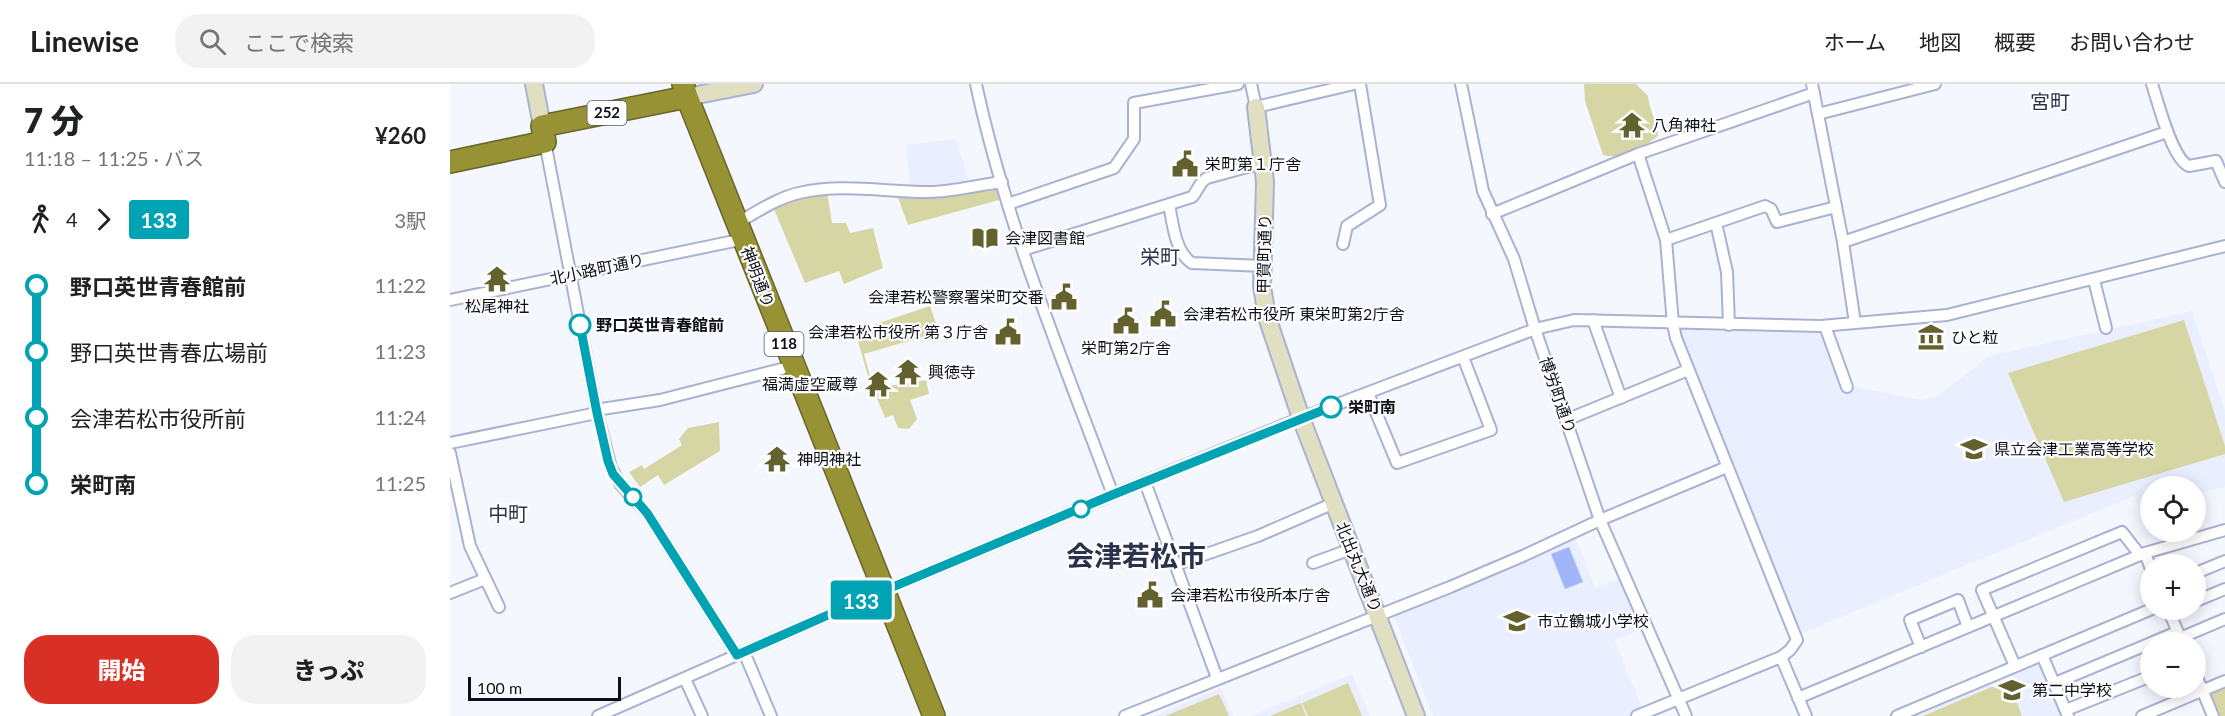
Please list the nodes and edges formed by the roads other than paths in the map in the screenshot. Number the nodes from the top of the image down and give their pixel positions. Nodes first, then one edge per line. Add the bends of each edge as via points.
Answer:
1 (534, 84) edge
2 (754, 84) edge
3 (976, 84) edge
4 (1238, 84) edge
5 (1251, 84) edge
6 (1354, 84) edge
7 (1360, 84) edge
8 (1461, 84) edge
9 (1935, 84) edge
10 (2152, 84) edge
11 (1813, 88) edge
12 (685, 91) edge
13 (1256, 107) junction
14 (1818, 114) junction
15 (2167, 132) junction
16 (544, 134) junction
17 (1638, 154) junction
18 (450, 162) edge
19 (1262, 163) junction
20 (1002, 182) junction
21 (2225, 182) edge
22 (1008, 204) junction
23 (1169, 205) junction
24 (1836, 207) junction
25 (1492, 214) junction
26 (1716, 223) junction
27 (740, 231) junction
28 (1666, 240) junction
29 (1843, 242) junction
30 (1343, 244) dead end
31 (2225, 246) edge
32 (1023, 250) junction
33 (1263, 266) junction
34 (570, 274) junction
35 (2094, 280) junction
36 (450, 300) edge
37 (1593, 320) junction
38 (1855, 323) junction
39 (1673, 324) junction
40 (1729, 325) junction
41 (1825, 326) junction
42 (2106, 328) dead end
43 (1535, 329) junction
44 (1463, 357) junction
45 (793, 366) junction
46 (1688, 370) junction
47 (1847, 387) dead end
48 (1368, 393) junction
49 (1621, 398) junction
50 (597, 413) junction
51 (1302, 418) junction
52 (1566, 420) junction
53 (450, 443) edge
54 (450, 453) edge
55 (1727, 467) junction
56 (1146, 482) junction
57 (1113, 495) junction
58 (1334, 503) junction
59 (1600, 520) junction
60 (2225, 530) edge
61 (1351, 549) junction
62 (2142, 554) joint
63 (2140, 555) edge
64 (2225, 561) edge
65 (1313, 563) dead end
66 (1175, 565) junction
67 (2206, 569) edge
68 (485, 579) junction
69 (2225, 589) edge
70 (883, 591) junction
71 (450, 593) edge
72 (2206, 597) edge
73 (499, 607) dead end
74 (2140, 614) edge
75 (1378, 616) junction
76 (1994, 617) junction
77 (2225, 619) edge
78 (1968, 627) junction
79 (2192, 632) edge
80 (1921, 647) junction
81 (2140, 648) edge
82 (741, 654) junction
83 (2042, 655) junction
84 (1781, 657) junction
85 (2015, 666) junction
86 (1216, 678) junction
87 (685, 679) junction
88 (2140, 681) edge
89 (2225, 681) edge
90 (2055, 683) junction
91 (2206, 688) edge
92 (1678, 698) junction
93 (1798, 698) junction
94 (2184, 698) edge
95 (2205, 698) edge
96 (2067, 713) edge
97 (930, 714) edge
98 (598, 716) edge
99 (702, 716) edge
100 (771, 716) edge
101 (1125, 716) edge
102 (1416, 716) edge
103 (1637, 716) edge
104 (1686, 716) edge
105 (1806, 716) edge
106 (1897, 716) edge
107 (2142, 716) edge
108 (2213, 716) edge

1 - 16 street
2 - 12 street
3 - 20 street
4 - 22 street via 1134,103 1134,139 1114,168
5 - 13 street, 甲賀町通り
6 - 13 street
7 - 30 street via 1380,205 1347,226
8 - 25 street, 博労町通り via 1483,191
9 - 14 street
10 - 15 street
11 - 14 street
11 - 17 street
12 - 16 highway, 252
12 - 27 highway, 神明通り / 118
13 - 19 street, 甲賀町通り
14 - 24 street
15 - 21 street via 2185,164 2216,161
15 - 29 street
16 - 18 highway, 252
16 - 34 street
17 - 25 street
17 - 28 street
19 - 23 street via 1207,178 1192,197
19 - 33 street, 甲賀町通り
20 - 22 street
20 - 27 street, 北小路町通り via 928,192 882,188 800,192 785,197
22 - 32 street
23 - 32 street
23 - 33 street via 1185,258 1192,263
24 - 26 street via 1777,222 1765,206
24 - 29 street
25 - 43 street, 博労町通り via 1514,259
26 - 28 street
26 - 40 street via 1727,272
27 - 34 street, 北小路町通り
27 - 45 highway, 神明通り / 118
28 - 39 street
29 - 38 street
31 - 35 street
32 - 57 street
33 - 51 street, 甲賀町通り via 1267,316
34 - 36 street, 北小路町通り
34 - 50 street
35 - 38 street via 1947,315
35 - 42 street
37 - 39 street
37 - 43 street
37 - 49 street
38 - 41 street
39 - 40 street
39 - 46 street
40 - 41 street
41 - 47 street
43 - 44 street
43 - 52 street, 博労町通り
44 - 48 street
44 - 48 street via 1491,430 1397,463
45 - 50 street
45 - 70 highway, 神明通り / 118
46 - 49 street
46 - 55 street
48 - 51 street
49 - 52 street
50 - 53 street
50 - 82 street via 613,474 647,513
51 - 56 street
51 - 58 street, 北出丸大通り
52 - 59 street, 博労町通り
54 - 68 street via 470,546
55 - 59 street
55 - 84 street via 1797,640
56 - 57 street
56 - 66 street
57 - 70 street
58 - 61 street, 北出丸大通り
58 - 66 street via 1258,536
59 - 75 street
59 - 92 street, 博労町通り
60 - 62 street
61 - 65 street
61 - 75 street, 北出丸大通り
62 - 76 street via 2122,532 1982,590
63 - 76 street
64 - 67 street
66 - 86 street
68 - 71 street
68 - 73 street
69 - 72 street
70 - 82 street
70 - 97 highway, 118
74 - 83 street
75 - 86 street
75 - 102 street, 北出丸大通り
76 - 78 street
76 - 85 street
77 - 79 street
78 - 80 street
78 - 80 street via 1958,600 1910,620
80 - 93 street
81 - 90 street
82 - 87 street
82 - 100 street
83 - 85 street
83 - 90 street
84 - 92 street
84 - 93 street
85 - 106 street
86 - 101 street
87 - 98 street
87 - 99 street
88 - 96 street
89 - 91 street
90 - 96 street
92 - 103 street
92 - 104 street, 博労町通り
93 - 105 street
94 - 107 street
95 - 108 street

